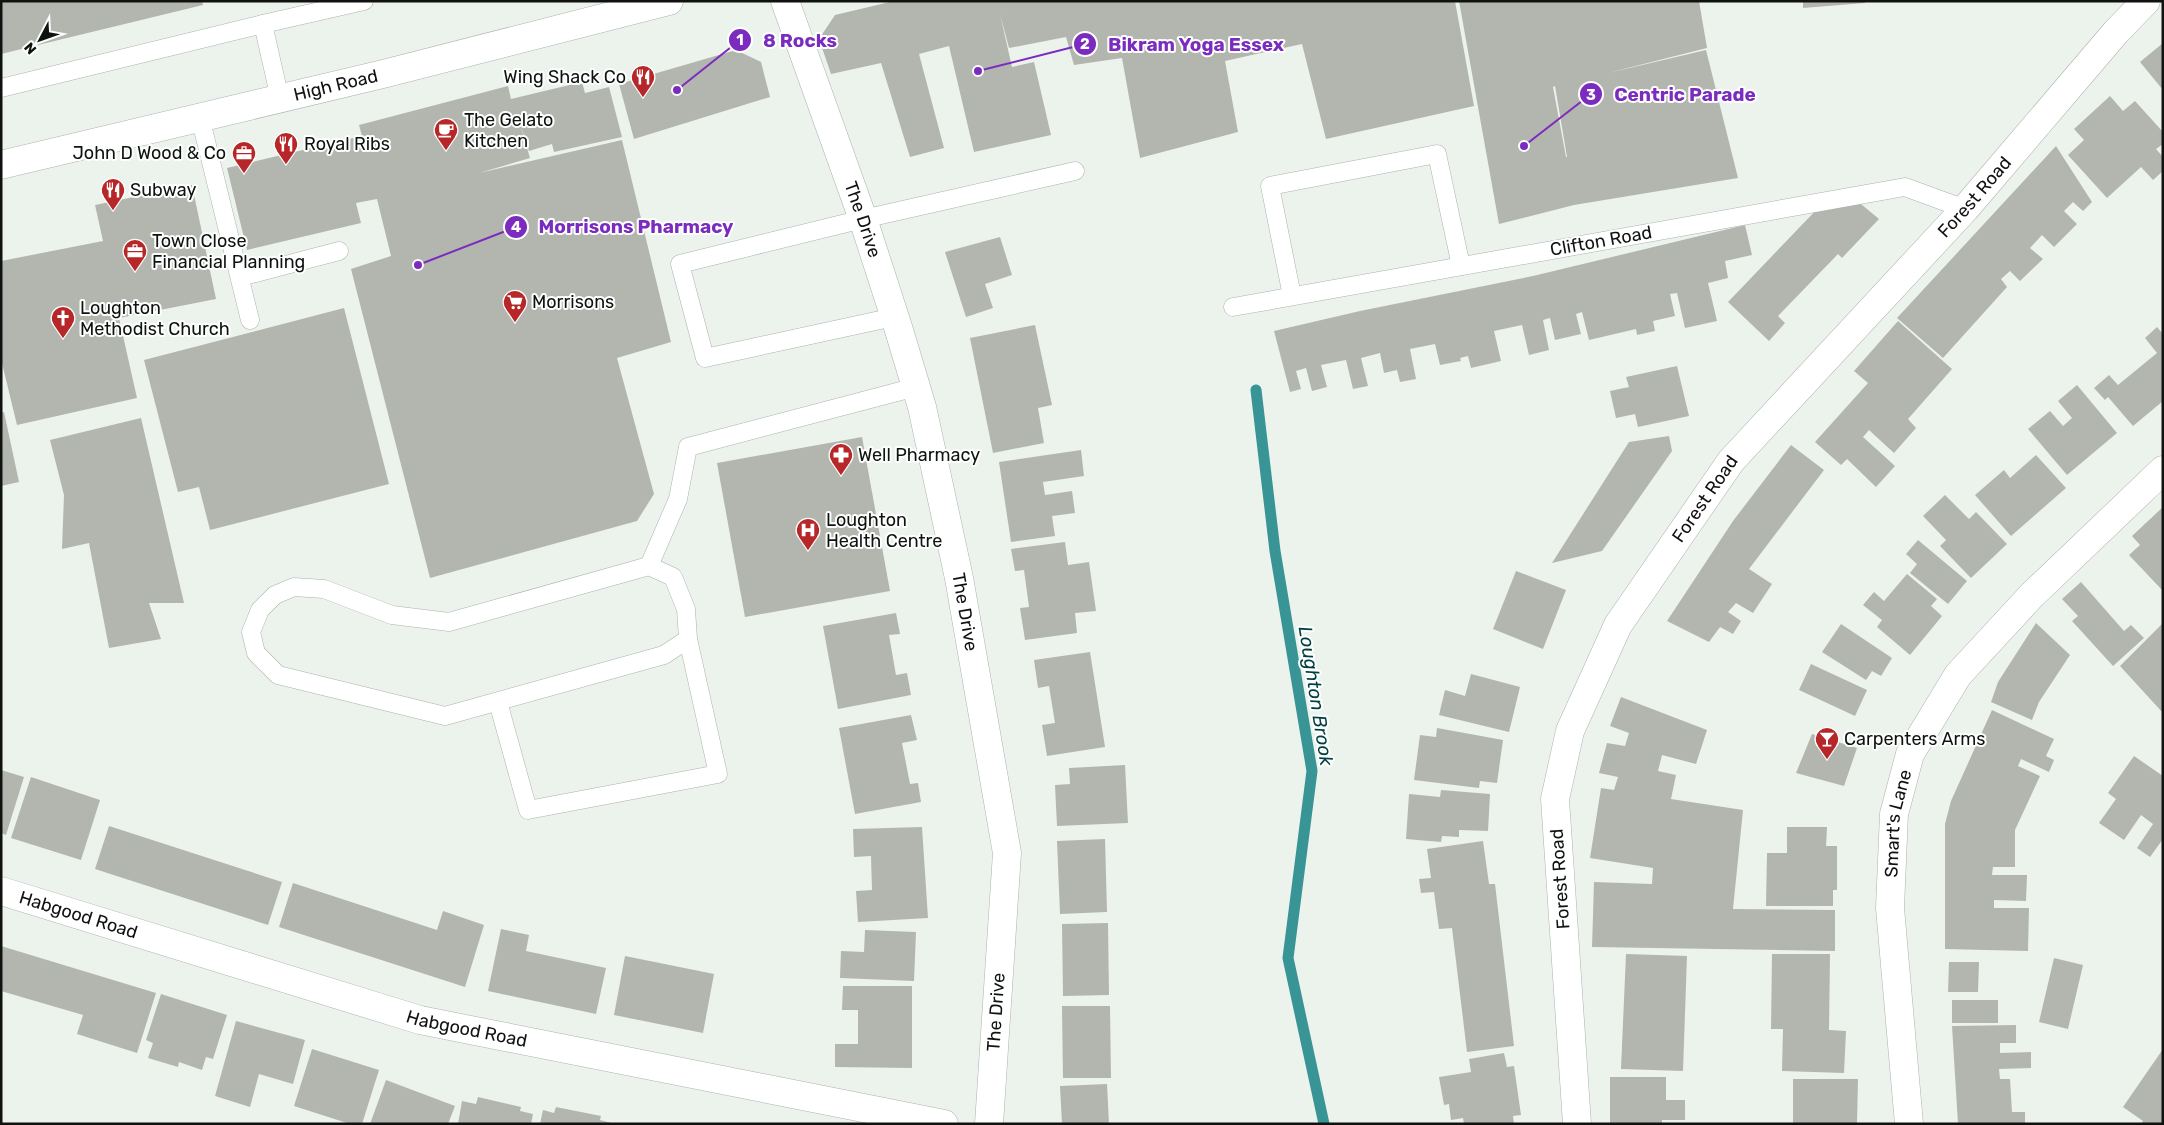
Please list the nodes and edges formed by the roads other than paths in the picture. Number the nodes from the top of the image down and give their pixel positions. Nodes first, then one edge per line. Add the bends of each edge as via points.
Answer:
1 (364, 1) edge
2 (670, 1) edge
3 (785, 1) edge
4 (2146, 1) edge
5 (263, 24) junction
6 (1, 88) edge
7 (280, 99) junction
8 (200, 117) junction
9 (1, 165) edge
10 (1075, 172) dead end
11 (1965, 209) junction
12 (863, 219) junction
13 (339, 251) dead end
14 (1461, 266) junction
15 (240, 276) junction
16 (1292, 296) junction
17 (1233, 307) dead end
18 (894, 317) junction
19 (250, 320) dead end
20 (916, 388) junction
21 (2163, 470) edge
22 (649, 566) junction
23 (688, 639) junction
24 (498, 702) junction
25 (1, 891) edge
26 (944, 1124) edge
27 (989, 1124) edge
28 (1577, 1124) edge
29 (1909, 1124) edge

1 - 5 lane
2 - 7 street, High Road
3 - 12 street, The Drive
4 - 11 street, Forest Road
5 - 6 lane
5 - 7 lane
7 - 8 street, High Road
8 - 9 street, High Road
8 - 15 lane
10 - 12 lane
11 - 14 lane, Clifton Road via 1905,187
11 - 28 street, Forest Road via 1731,462 1618,625 1570,731 1554,799
12 - 18 street, The Drive
12 - 18 lane via 680,264 705,358
13 - 15 lane
14 - 16 lane, Clifton Road
14 - 16 lane via 1437,154 1270,186
15 - 19 lane
16 - 17 lane, Clifton Road
18 - 20 street, The Drive
20 - 22 lane via 688,447 678,499
20 - 27 street, The Drive via 959,578 1006,853
21 - 29 street, Smart's Lane via 2032,595 1958,675 1910,754 1894,814 1890,908
22 - 23 lane via 672,577 686,608
22 - 24 lane via 449,622 392,615 324,588 294,587 275,595 260,610 251,632 256,654 278,675 445,716
23 - 24 lane via 664,655
23 - 24 lane via 718,774 528,810
25 - 26 street, Habgood Road via 420,1020

